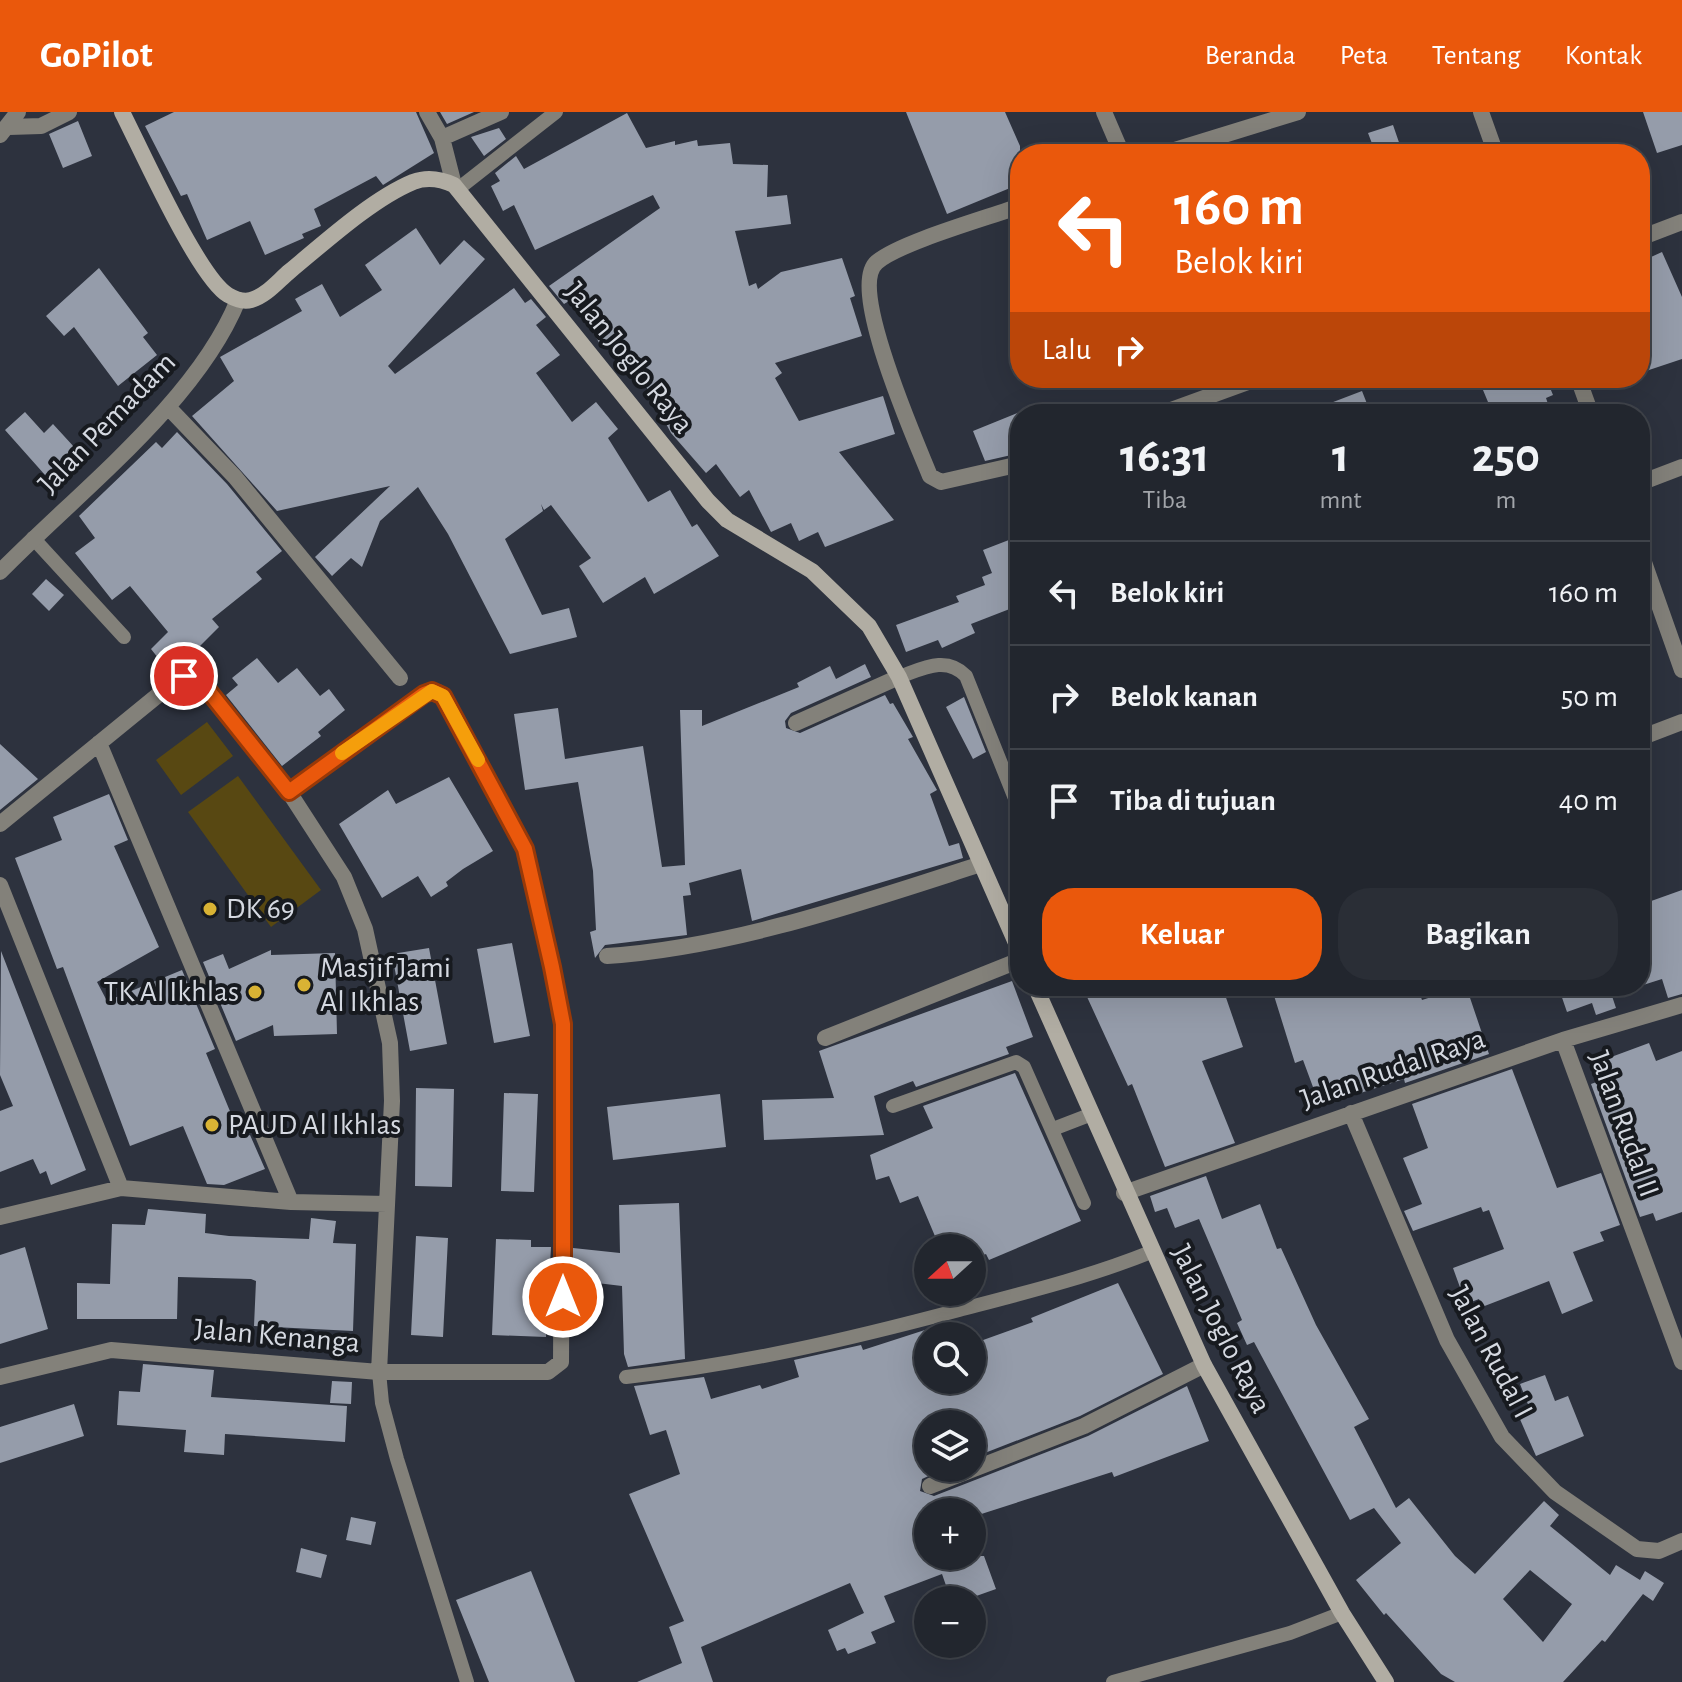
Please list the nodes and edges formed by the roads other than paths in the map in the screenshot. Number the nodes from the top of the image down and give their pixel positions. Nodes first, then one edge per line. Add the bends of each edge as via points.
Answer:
1 (18, 112) edge
2 (69, 112) edge
3 (122, 112) edge
4 (427, 112) edge
5 (501, 112) edge
6 (556, 112) edge
7 (1104, 112) edge
8 (1298, 112) edge
9 (1481, 112) edge
10 (4, 131) edge
11 (442, 138) junction
12 (1118, 144) edge
13 (1194, 144) edge
14 (1492, 144) edge
15 (456, 187) junction
16 (1010, 210) edge
17 (1682, 222) edge
18 (1650, 234) edge
19 (238, 300) junction
20 (1232, 388) edge
21 (1188, 404) edge
22 (168, 407) junction
23 (1010, 466) edge
24 (1682, 467) edge
25 (1650, 479) edge
26 (33, 538) junction
27 (0, 572) edge
28 (1650, 579) edge
29 (124, 637) dead end
30 (1682, 670) edge
31 (899, 677) junction
32 (400, 678) dead end
33 (1682, 722) edge
34 (796, 723) dead end
35 (1650, 734) edge
36 (99, 743) junction
37 (1010, 786) edge
38 (289, 792) junction
39 (0, 824) edge
40 (981, 864) junction
41 (0, 885) edge
42 (1010, 929) edge
43 (607, 956) dead end
44 (1010, 964) edge
45 (1039, 996) edge
46 (1682, 1005) edge
47 (825, 1038) dead end
48 (1563, 1040) junction
49 (893, 1106) dead end
50 (1351, 1113) junction
51 (1092, 1114) junction
52 (1053, 1129) junction
53 (121, 1188) junction
54 (1124, 1193) junction
55 (291, 1202) junction
56 (1084, 1203) dead end
57 (387, 1204) junction
58 (0, 1217) edge
59 (1151, 1252) junction
60 (1682, 1362) edge
61 (1204, 1365) junction
62 (379, 1372) junction
63 (0, 1377) edge
64 (626, 1377) dead end
65 (930, 1486) dead end
66 (1682, 1541) edge
67 (1342, 1613) junction
68 (467, 1682) edge
69 (1113, 1682) edge
70 (1386, 1682) edge

1 - 10 street
2 - 10 street via 41,126
3 - 19 main road via 206,272
4 - 11 street
5 - 11 street
6 - 15 lane
7 - 12 street
8 - 13 street
9 - 14 street
11 - 15 street
15 - 19 main road via 431,179 415,181 261,296
15 - 31 main road, Jalan Joglo Raya via 708,501 727,520 832,587 869,626
16 - 23 street via 891,254 871,270 869,305 932,478 941,482
17 - 18 street
19 - 22 street, Jalan Pemadam via 214,347
20 - 21 street
22 - 26 street, Jalan Pemadam
22 - 32 street via 235,477
24 - 25 street
26 - 27 street, Jalan Pemadam
26 - 29 lane
28 - 30 street
31 - 34 street
31 - 37 lane via 941,664 966,676
31 - 40 main road, Jalan Joglo Raya
33 - 35 street
36 - 38 street via 179,678 190,675 199,679
36 - 39 street
36 - 55 street
38 - 57 street via 344,877 365,929 390,1043
38 - 62 street, Jalan Kenanga via 424,694 443,696 525,849 563,1024 563,1357 553,1370
40 - 42 main road, Jalan Joglo Raya
40 - 43 street via 808,918 678,947
41 - 53 street
44 - 47 street
45 - 51 main road, Jalan Joglo Raya
46 - 48 street, Jalan Rudal Raya
48 - 50 street, Jalan Rudal Raya
48 - 60 street, Jalan Rudal II
49 - 52 lane via 1016,1062 1024,1067
50 - 54 street, Jalan Rudal Raya
50 - 66 street, Jalan Rudal I via 1447,1340 1502,1437 1555,1492 1637,1549 1659,1551
51 - 52 lane
51 - 54 main road, Jalan Joglo Raya
52 - 56 lane
53 - 55 street
53 - 58 street
54 - 59 main road, Jalan Joglo Raya
55 - 57 street
57 - 62 street
59 - 61 main road, Jalan Joglo Raya
59 - 64 lane via 1075,1279 822,1346 724,1366
61 - 65 street via 1084,1426
61 - 67 main road, Jalan Joglo Raya
62 - 63 street, Jalan Kenanga via 111,1350
62 - 68 lane via 393,1445
67 - 69 lane via 1261,1642
67 - 70 main road, Jalan Joglo Raya

